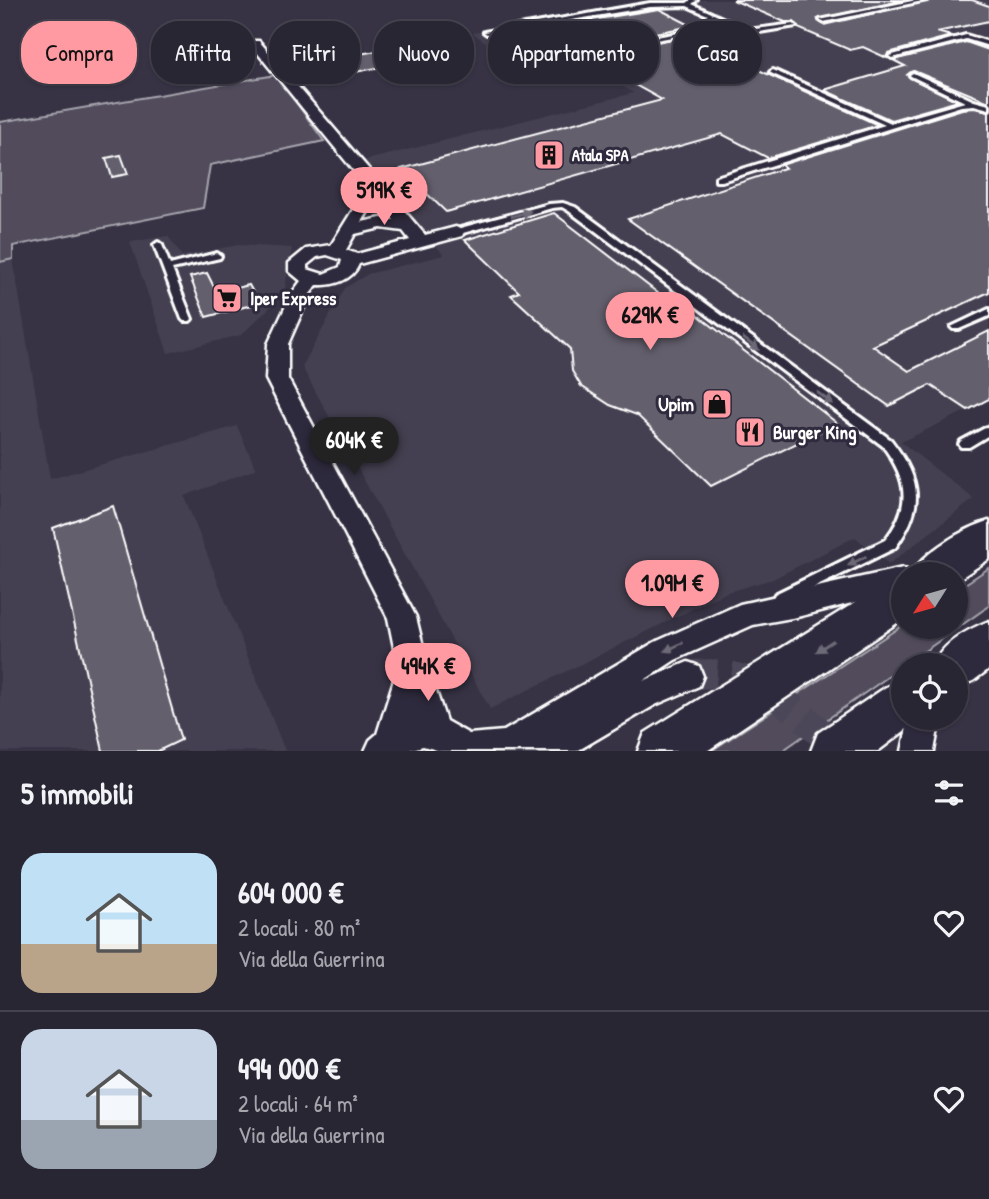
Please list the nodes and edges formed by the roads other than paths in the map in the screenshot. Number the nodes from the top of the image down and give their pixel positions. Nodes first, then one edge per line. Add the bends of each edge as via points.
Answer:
1 (695, 0) edge
2 (925, 0) edge
3 (688, 4) junction
4 (710, 16) junction
5 (822, 20) dead end
6 (793, 26) dead end
7 (487, 32) dead end
8 (659, 38) edge
9 (255, 43) dead end
10 (989, 44) edge
11 (892, 56) dead end
12 (773, 72) dead end
13 (913, 75) dead end
14 (974, 103) junction
15 (989, 107) edge
16 (891, 125) junction
17 (719, 179) dead end
18 (374, 188) junction
19 (409, 227) junction
20 (349, 230) junction
21 (456, 232) joint
22 (421, 242) junction
23 (158, 245) dead end
24 (336, 251) junction
25 (218, 256) dead end
26 (352, 261) junction
27 (167, 268) junction
28 (312, 279) junction
29 (989, 312) edge
30 (187, 319) dead end
31 (956, 327) dead end
32 (989, 430) edge
33 (964, 444) dead end
34 (989, 537) edge
35 (948, 562) edge
36 (891, 585) edge
37 (891, 598) edge
38 (750, 613) junction
39 (989, 642) edge
40 (968, 657) edge
41 (413, 667) junction
42 (688, 676) tunnel mouth
43 (891, 712) edge
44 (434, 730) junction
45 (921, 730) edge
46 (386, 746) edge
47 (464, 750) edge
48 (545, 751) edge
49 (663, 751) edge
50 (836, 751) edge
51 (918, 751) edge

1 - 3 lane
2 - 5 lane
3 - 4 lane
3 - 7 lane via 650,5
4 - 6 lane via 747,32
4 - 8 lane via 692,32
9 - 18 street
10 - 11 lane via 966,37
12 - 16 lane
13 - 14 lane
14 - 15 lane
14 - 16 lane
16 - 17 lane
18 - 19 street
18 - 20 street
19 - 20 street via 381,223
19 - 22 street
20 - 24 street
21 - 22 street
21 -> 38 lane via 552,206 572,209 887,443 903,463 910,482 909,516 890,544
22 - 26 street
23 - 27 lane
24 - 26 street
24 - 28 street via 320,251 301,259 298,271
25 - 27 lane
26 - 28 street via 343,274
27 - 30 lane
28 - 41 street via 278,344 276,379 402,617
29 - 31 lane
32 - 33 lane
34 - 35 main road
36 - 38 street
37 -> 49 main road
38 -> 47 street via 665,651 508,747
39 - 40 main road
41 - 44 street
41 - 46 street
42 - 48 street
43 - 50 main road
44 - 46 street via 411,730
44 - 47 street via 451,737
45 - 51 street

